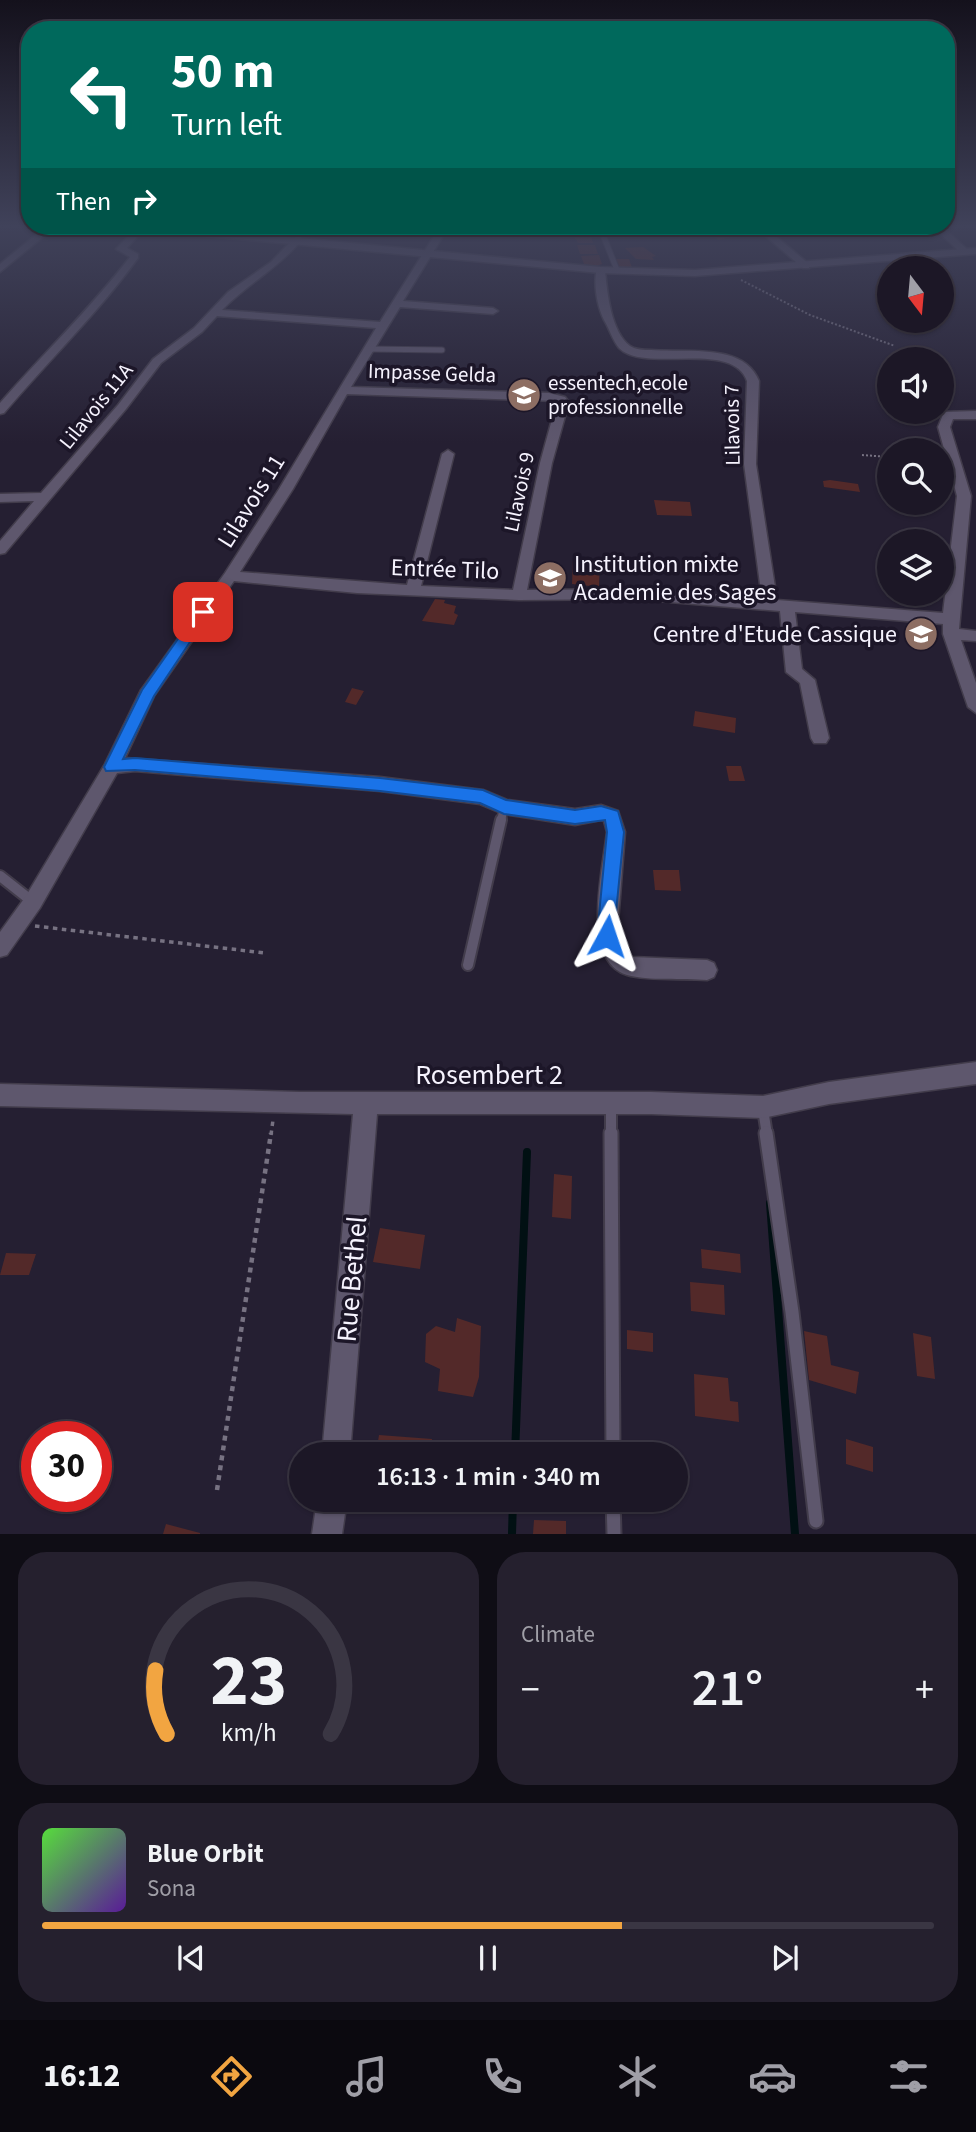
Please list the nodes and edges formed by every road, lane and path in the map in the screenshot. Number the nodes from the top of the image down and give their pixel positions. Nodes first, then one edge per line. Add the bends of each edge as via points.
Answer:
1 (102, 300) edge
2 (229, 300) edge
3 (401, 300) edge
4 (603, 300) edge
5 (776, 300) edge
6 (398, 304) junction
7 (493, 311) dead end
8 (215, 313) junction
9 (384, 326) junction
10 (895, 346) dead end
11 (370, 349) junction
12 (442, 350) dead end
13 (343, 390) junction
14 (561, 399) joint
15 (0, 410) edge
16 (976, 415) edge
17 (448, 454) dead end
18 (862, 455) dead end
19 (877, 456) edge
20 (969, 492) edge
21 (44, 497) junction
22 (0, 498) edge
23 (0, 550) edge
24 (230, 576) junction
25 (413, 590) junction
26 (519, 595) junction
27 (770, 606) junction
28 (787, 607) junction
29 (951, 627) junction
30 (976, 636) edge
31 (976, 707) edge
32 (820, 738) dead end
33 (112, 767) junction
34 (504, 807) junction
35 (0, 876) edge
36 (33, 902) junction
37 (16, 924) junction
38 (0, 948) edge
39 (265, 953) dead end
40 (468, 965) dead end
41 (707, 970) dead end
42 (976, 1073) edge
43 (0, 1095) edge
44 (275, 1102) junction
45 (366, 1103) junction
46 (611, 1104) junction
47 (763, 1107) junction
48 (337, 1442) edge
49 (613, 1442) edge
50 (217, 1490) dead end
51 (330, 1512) edge
52 (613, 1512) edge
53 (816, 1521) dead end
54 (327, 1534) edge
55 (614, 1534) edge

1 - 15 street
2 - 8 street, Lilavois 11A
3 - 6 street, Lilavois 11
4 - 27 street, Lilavois 7 via 624,347 635,352 723,357 749,370 753,381 750,464
5 - 10 path
6 - 7 street
6 - 9 street, Lilavois 11
8 - 9 street
8 - 21 street, Lilavois 11A via 157,360
9 - 11 street, Lilavois 11
11 - 12 lane
11 - 13 street, Lilavois 11
13 - 14 street, Impasse Gelda
13 - 24 street, Lilavois 11
14 - 26 street, Lilavois 9
16 - 20 street via 948,415 944,427
17 - 25 street
18 - 19 path
20 - 29 street
21 - 22 street
21 - 23 street, Lilavois 11A
24 - 25 street, Entrée Tilo
24 - 33 street, Lilavois 11 via 147,694
25 - 26 street, Entrée Tilo
26 - 27 street, Entrée Tilo via 634,594
27 - 28 street, Entrée Tilo
28 - 29 street, Entrée Tilo
28 - 32 street via 794,672 807,681
29 - 30 street, Entrée Tilo
29 - 31 street
33 - 34 street via 135,764 367,783 483,797
33 - 36 street, Lilavois 11
34 - 40 lane
34 - 41 street via 575,817 601,812 612,816 616,832 607,936 615,958 629,967
35 - 36 lane
36 - 37 street, Lilavois 11
37 - 38 street, Lilavois 11
37 - 39 path
42 - 47 street, Rosembert 2
43 - 44 street, Rosembert 2
44 - 45 street, Rosembert 2
44 - 50 path
45 - 46 street, Rosembert 2
45 - 48 street, Rue Bethel
46 - 47 street, Rosembert 2
46 - 49 lane
47 - 53 lane
51 - 54 street
52 - 55 lane

